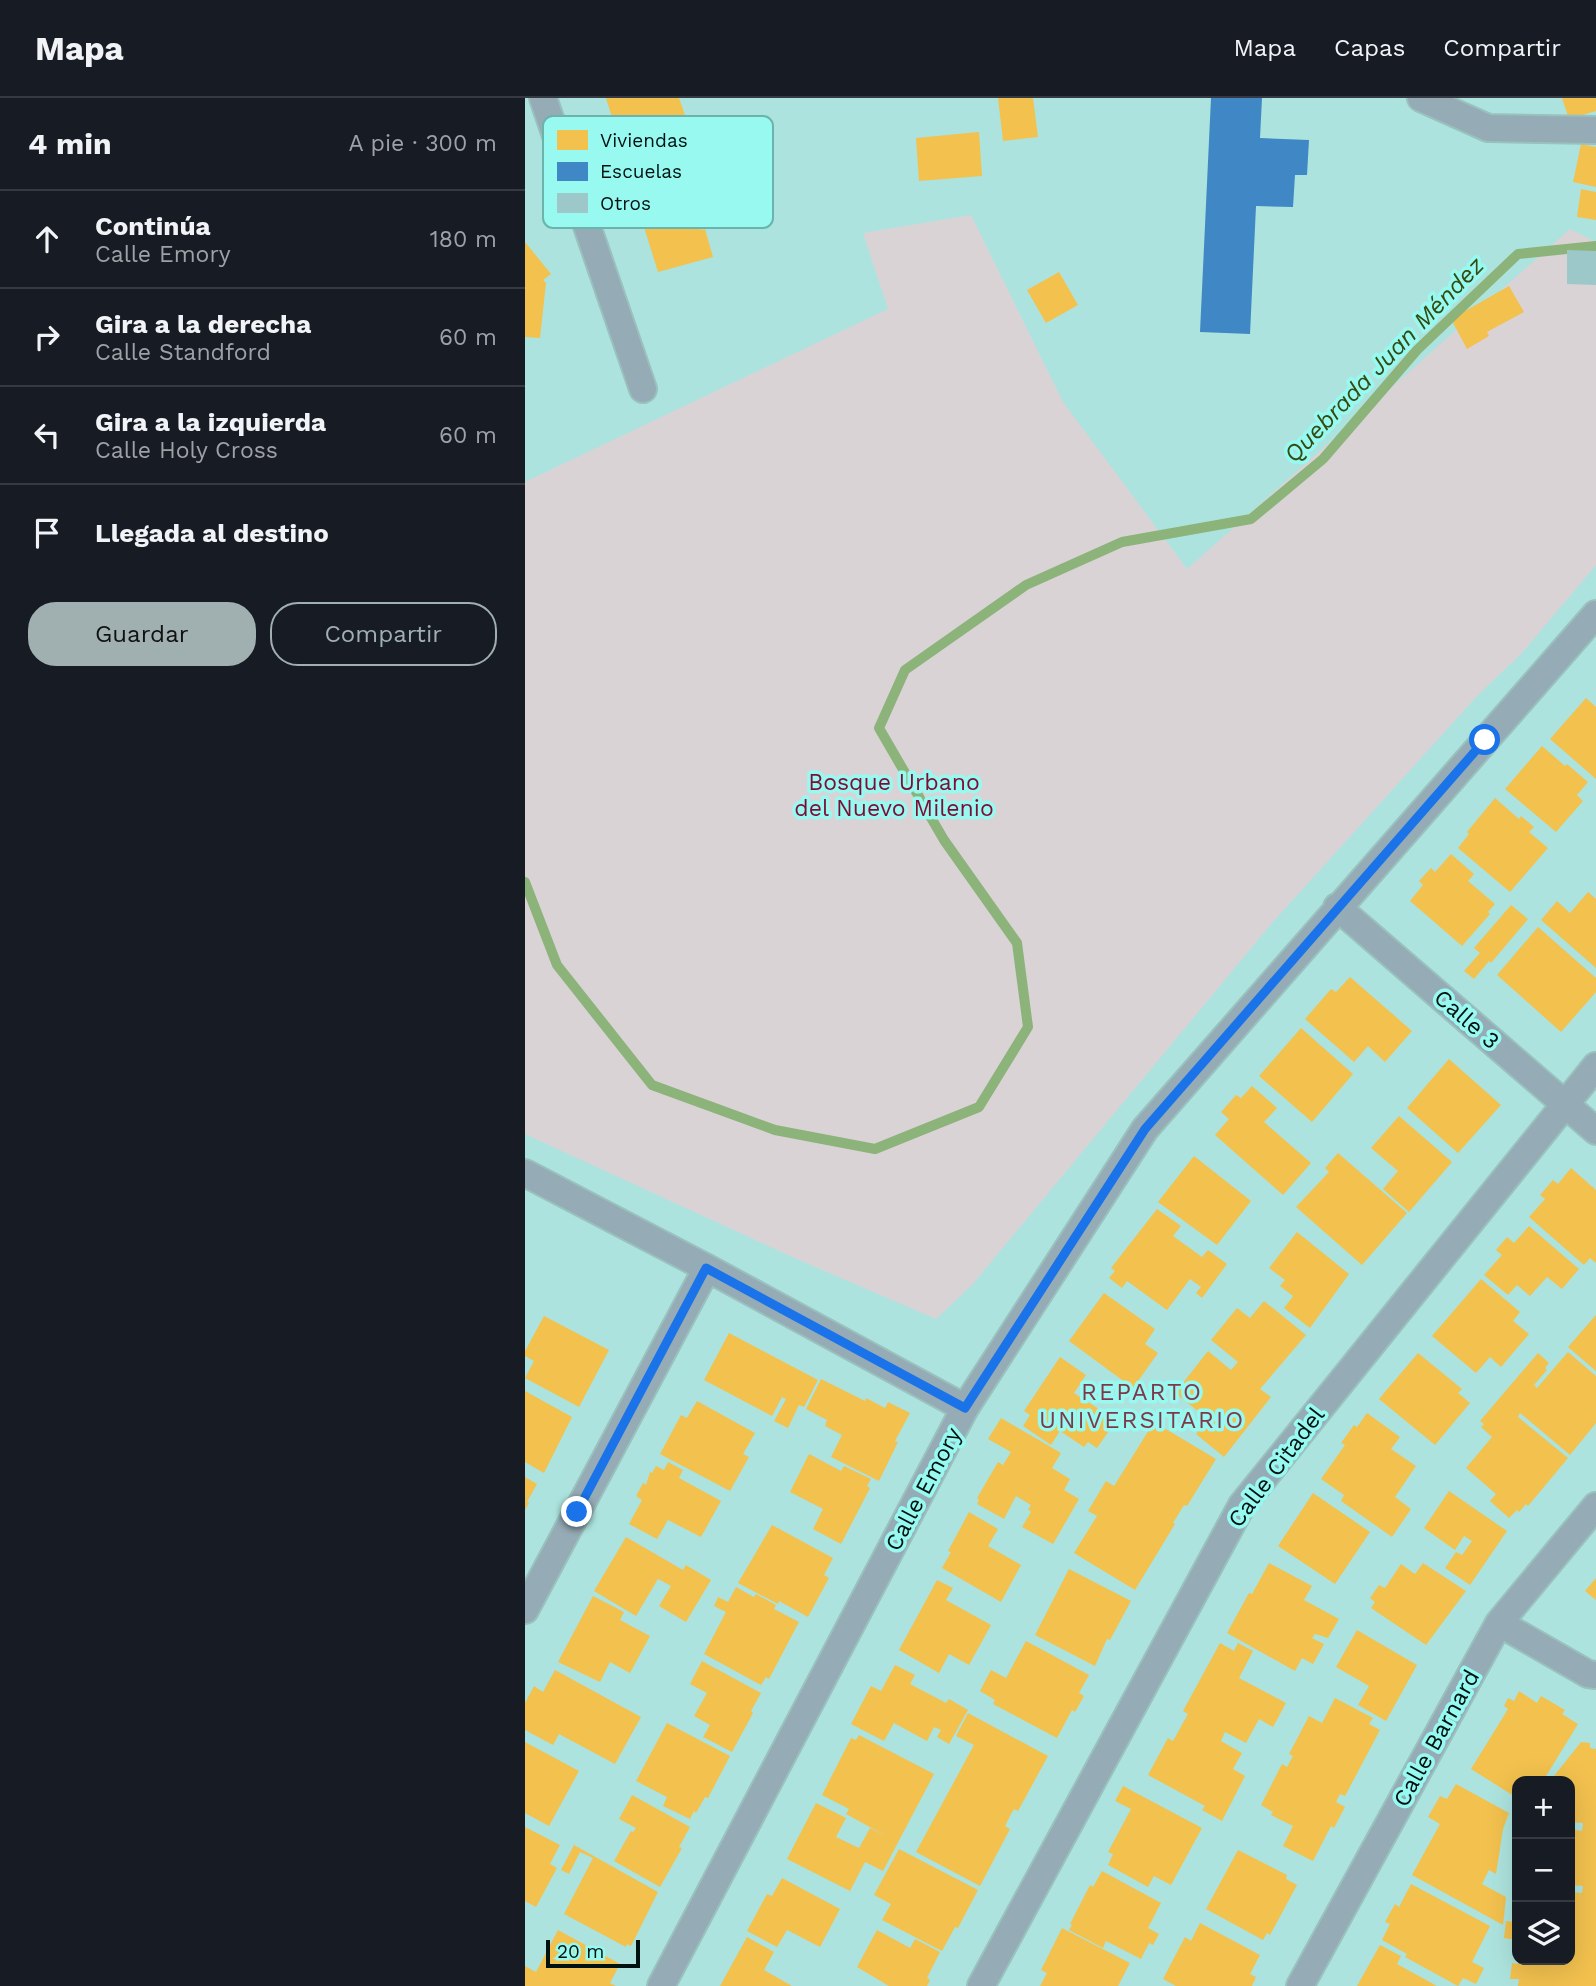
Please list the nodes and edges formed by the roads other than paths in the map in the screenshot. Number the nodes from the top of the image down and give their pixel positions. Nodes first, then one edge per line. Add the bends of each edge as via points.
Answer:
1 (543, 98) edge
2 (1421, 98) edge
3 (549, 116) edge
4 (1596, 130) edge
5 (588, 228) edge
6 (643, 389) dead end
7 (1596, 614) edge
8 (1338, 907) junction
9 (1596, 1066) edge
10 (1564, 1103) junction
11 (1596, 1131) edge
12 (525, 1173) edge
13 (706, 1268) junction
14 (965, 1408) junction
15 (1596, 1506) edge
16 (525, 1610) edge
17 (1499, 1623) junction
18 (1596, 1675) edge
19 (661, 1986) edge
20 (981, 1986) edge
21 (1300, 1986) edge

1 - 3 street
2 - 4 street via 1488,128
5 - 6 street
7 - 8 street, Calle Emory
8 - 10 street, Calle 3
8 - 14 street, Calle Emory via 1145,1129
9 - 10 street, Calle Citadel
10 - 11 street, Calle 3
10 - 20 street, Calle Citadel via 1242,1505
12 - 13 street
13 - 14 street
13 - 16 street
14 - 19 street, Calle Emory
15 - 17 street, Calle Barnard
17 - 18 street
17 - 21 street, Calle Barnard

